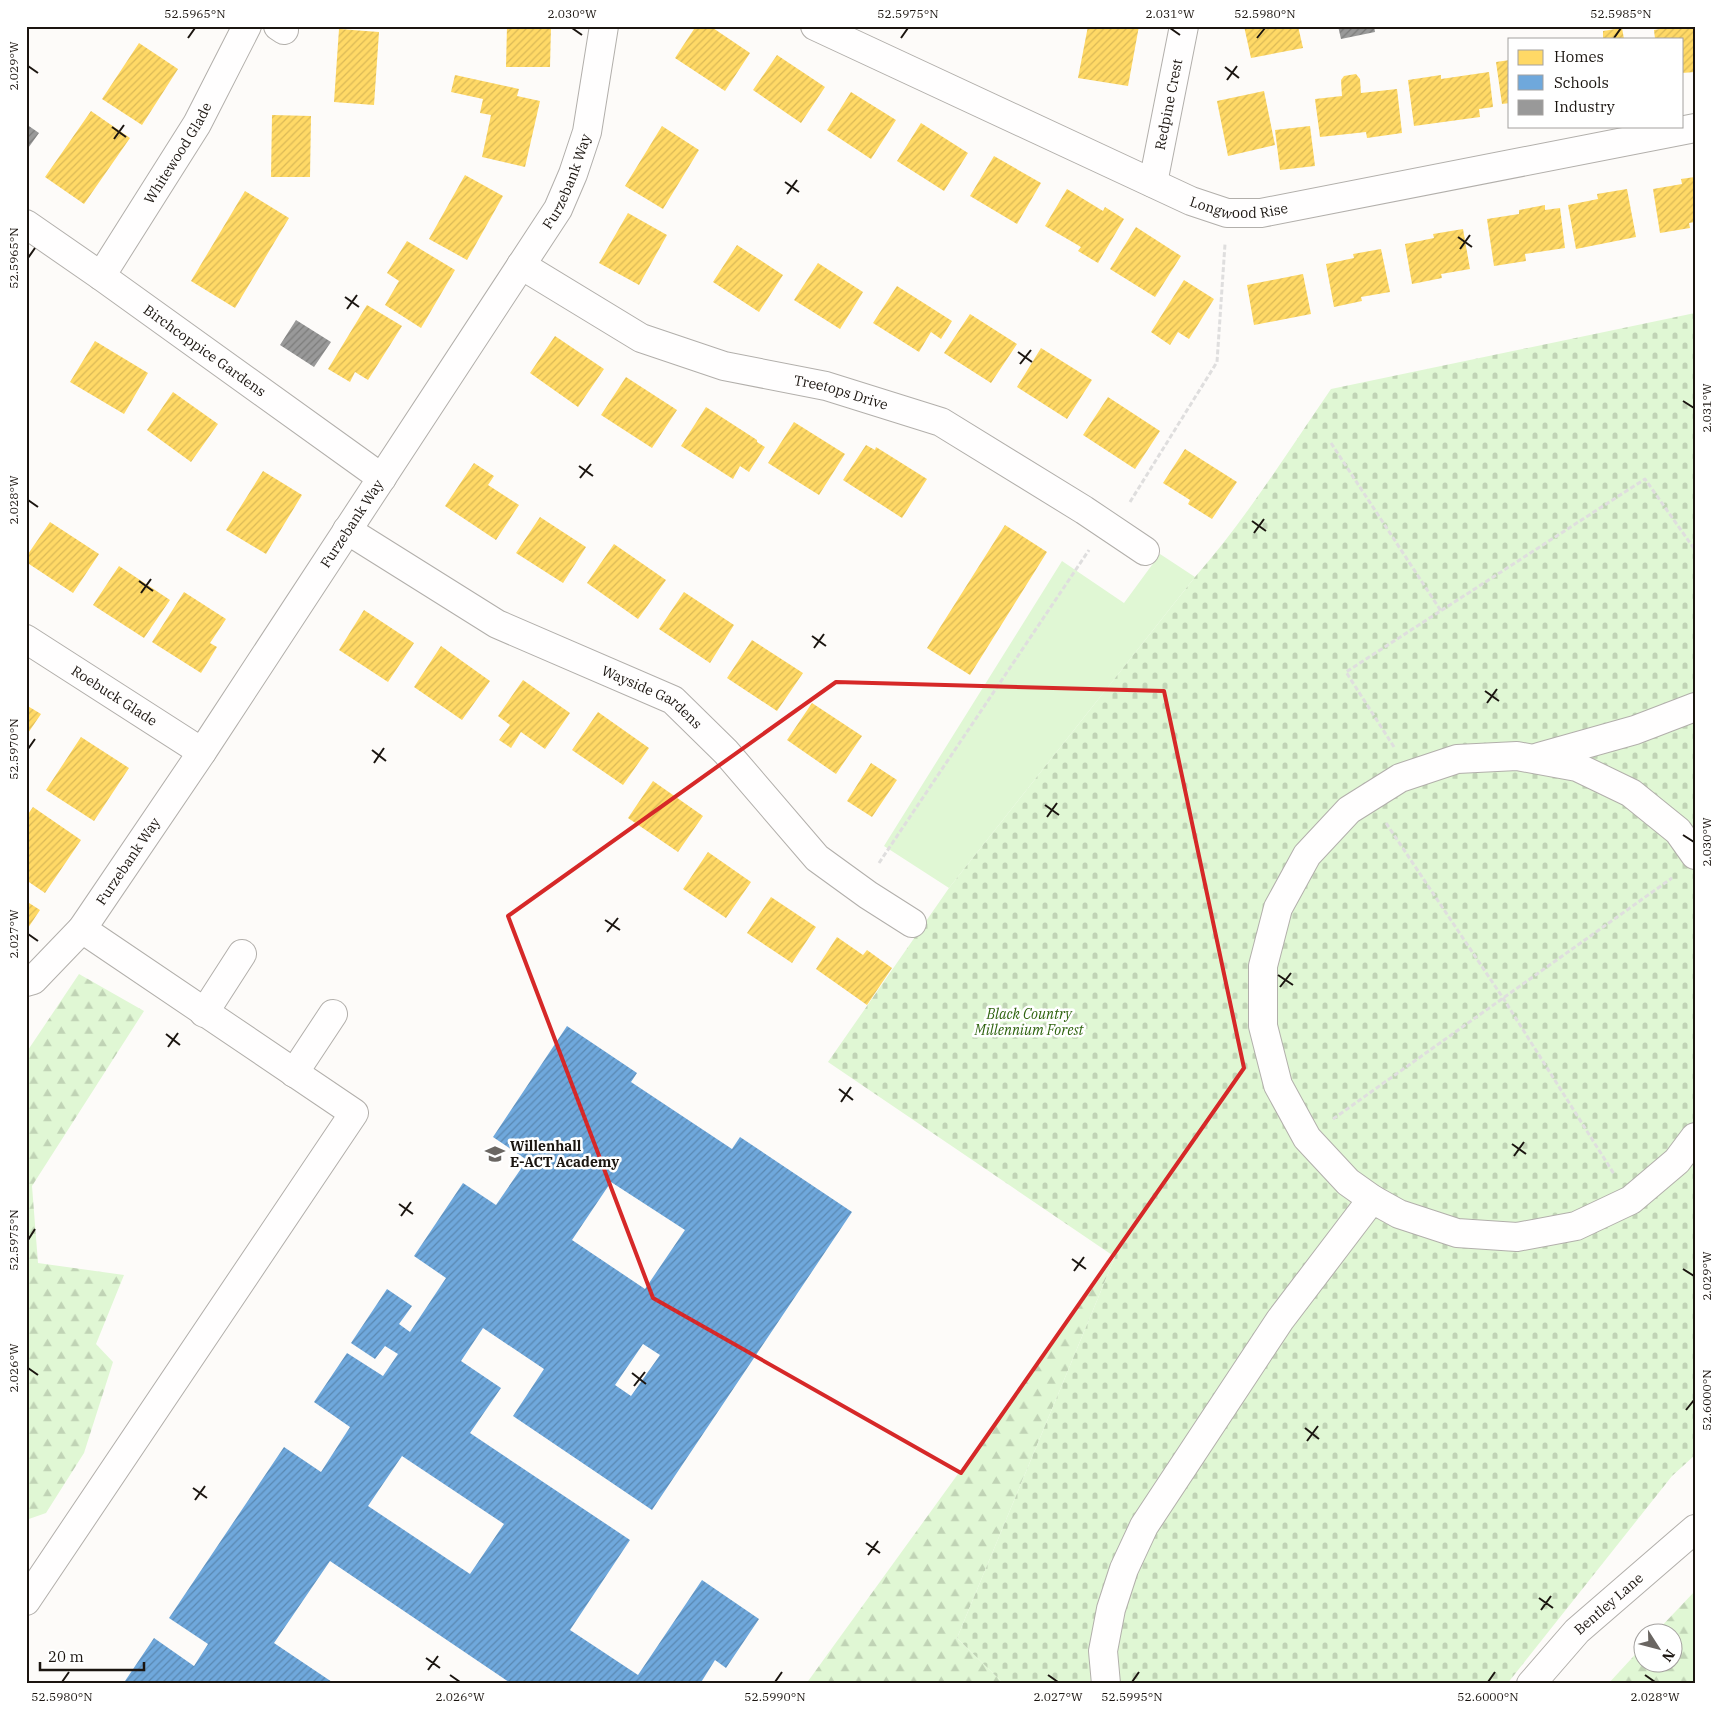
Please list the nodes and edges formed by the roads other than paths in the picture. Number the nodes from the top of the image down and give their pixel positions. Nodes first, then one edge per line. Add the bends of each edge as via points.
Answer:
1 (247, 26) edge
2 (604, 26) edge
3 (815, 26) edge
4 (1184, 26) edge
5 (1695, 128) edge
6 (1153, 183) junction
7 (26, 224) edge
8 (521, 265) junction
9 (101, 276) junction
10 (382, 478) junction
11 (347, 530) junction
12 (1145, 551) dead end
13 (26, 639) edge
14 (1695, 707) edge
15 (202, 752) junction
16 (1534, 759) junction
17 (1687, 864) edge
18 (912, 923) dead end
19 (82, 929) junction
20 (242, 954) dead end
21 (26, 982) edge
22 (204, 1013) junction
23 (333, 1014) dead end
24 (294, 1073) junction
25 (1695, 1137) edge
26 (1372, 1199) junction
27 (1695, 1529) edge
28 (26, 1601) edge
29 (1106, 1684) edge
30 (1531, 1684) edge

1 - 9 street, Whitewood Glade via 197,124
2 - 8 street, Furzebank Way via 587,132 576,166 558,209
3 - 6 street, Longwood Rise
4 - 6 street, Redpine Crest
5 - 6 street, Longwood Rise via 1261,213 1227,213
7 - 9 street, Birchcoppice Gardens
8 - 10 street, Furzebank Way
8 - 12 street, Treetops Drive via 641,338 724,366 826,386 941,422
9 - 10 street, Birchcoppice Gardens
10 - 11 street, Furzebank Way
11 - 15 street, Furzebank Way
11 - 18 street, Wayside Gardens via 497,624 673,700 726,752 817,858
13 - 15 street, Roebuck Glade
14 - 16 street via 1635,730
15 - 19 street, Furzebank Way
16 - 17 street via 1577,767 1631,792 1678,831
16 - 26 street via 1517,756 1457,759 1400,778 1349,810 1307,855 1278,908 1263,966 1263,1026 1278,1085 1307,1138 1348,1182
19 - 21 street, Furzebank Way via 33,980
19 - 22 street
20 - 22 street
22 - 24 street
23 - 24 street
24 - 28 street via 354,1113
25 - 26 street via 1677,1161 1631,1200 1576,1226 1517,1237 1457,1233 1399,1214
26 - 29 street via 1280,1320 1144,1526 1124,1569 1111,1609 1103,1651
27 - 30 street, Bentley Lane via 1577,1631

